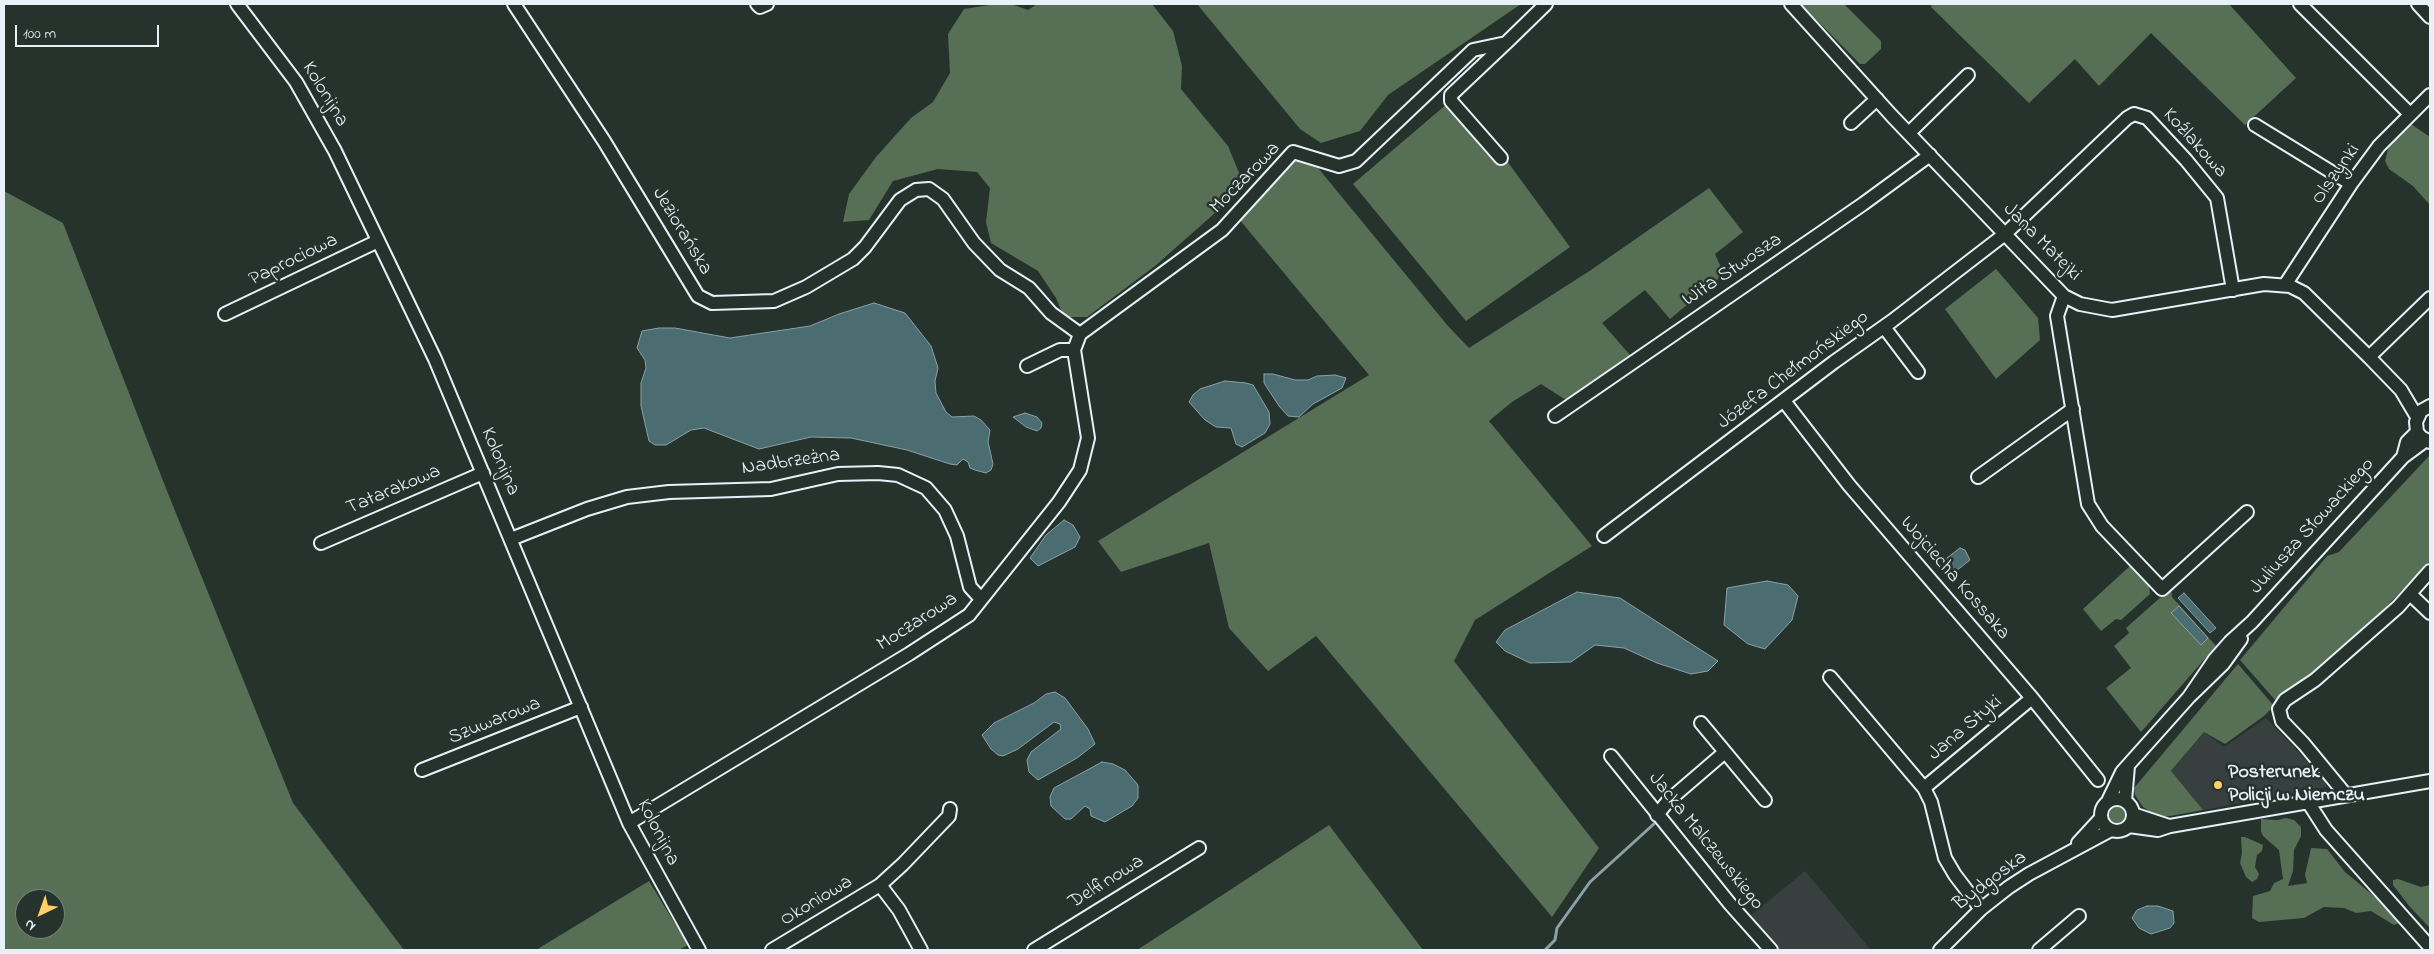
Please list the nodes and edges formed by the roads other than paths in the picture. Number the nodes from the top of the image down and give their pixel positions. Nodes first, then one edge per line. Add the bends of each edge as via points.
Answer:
1 (237, 4) edge
2 (514, 4) edge
3 (757, 4) edge
4 (767, 4) edge
5 (1546, 4) edge
6 (1791, 4) edge
7 (2300, 4) edge
8 (2418, 4) edge
9 (2430, 17) edge
10 (1506, 44) junction
11 (1968, 75) dead end
12 (2430, 94) edge
13 (1877, 99) junction
14 (2410, 114) junction
15 (1852, 123) dead end
16 (2255, 125) dead end
17 (1909, 133) junction
18 (1930, 154) junction
19 (1501, 158) dead end
20 (2352, 184) junction
21 (2005, 234) junction
22 (378, 241) junction
23 (2285, 286) junction
24 (2233, 290) junction
25 (2064, 296) junction
26 (2430, 298) edge
27 (226, 314) dead end
28 (1884, 328) junction
29 (1080, 334) junction
30 (1074, 350) junction
31 (2369, 357) junction
32 (1027, 366) dead end
33 (1918, 372) dead end
34 (1784, 401) junction
35 (2073, 409) junction
36 (2424, 410) edge
37 (1555, 416) dead end
38 (2424, 438) edge
39 (482, 473) junction
40 (1978, 477) dead end
41 (2247, 512) dead end
42 (1604, 536) dead end
43 (511, 539) junction
44 (320, 543) dead end
45 (2430, 571) edge
46 (2410, 594) junction
47 (981, 599) junction
48 (2430, 613) edge
49 (1830, 677) dead end
50 (2032, 698) junction
51 (581, 707) junction
52 (1701, 723) dead end
53 (1725, 752) junction
54 (1612, 756) dead end
55 (2128, 766) junction
56 (422, 770) dead end
57 (2098, 780) dead end
58 (2430, 781) edge
59 (1924, 788) junction
60 (2346, 796) junction
61 (1764, 800) dead end
62 (2108, 801) junction
63 (2125, 801) junction
64 (2308, 802) junction
65 (950, 809) dead end
66 (2134, 814) junction
67 (1657, 815) junction
68 (2101, 818) junction
69 (629, 823) junction
70 (2129, 826) junction
71 (2170, 826) junction
72 (2111, 830) junction
73 (1199, 848) dead end
74 (2071, 850) junction
75 (880, 885) junction
76 (1981, 909) junction
77 (2079, 916) dead end
78 (2430, 946) edge
79 (699, 950) edge
80 (772, 950) edge
81 (921, 950) edge
82 (1034, 950) edge
83 (1771, 950) edge
84 (1940, 950) edge
85 (2039, 950) edge

1 - 22 street, Kolonijna via 307,99
2 - 29 street, Jeziorańska via 604,141 698,296 712,303 774,301 806,287 853,259 900,200 916,190 929,189 943,199 974,243 1000,270 1029,288 1051,313
3 - 4 street via 760,7
5 - 10 street
6 - 13 street, Jana Matejki
7 - 14 street
8 - 9 street
10 - 19 street via 1451,95 1451,100
10 - 29 street, Moczarowa via 1473,50 1356,161 1339,166 1293,152 1222,230
11 - 17 street
12 - 14 street, Olszynki
13 - 15 street
13 - 17 street, Jana Matejki
14 - 20 street, Olszynki via 2379,146
16 - 20 street
17 - 18 street, Jana Matejki
18 - 21 street, Jana Matejki
18 - 37 street, Wita Stwosza via 1864,204
20 - 23 street, Olszynki
21 - 24 street, Koźlakowa via 2134,114 2146,118 2217,198
21 - 25 street, Jana Matejki
21 - 28 street, Józefa Chełmońskiego
22 - 27 street, Paprociowa
22 - 39 street, Kolonijna via 435,359
23 - 24 street, Jana Matejki via 2264,284
23 - 31 street, Jana Matejki via 2304,293
24 - 25 street, Jana Matejki via 2112,310 2080,304
25 - 35 street via 2057,316
26 - 31 street
28 - 33 street
28 - 34 street, Józefa Chełmońskiego
29 - 30 street, Moczarowa
30 - 32 street via 1060,350
30 - 47 street, Moczarowa via 1088,438 1080,470 1059,502
31 - 36 street, Jana Matejki
34 - 42 street, Józefa Chełmońskiego
34 - 50 street, Wojciecha Kossaka via 1855,492
35 - 40 street
35 - 41 street via 2092,513 2162,589
36 - 38 street
38 - 55 street, Juliusza Słowackiego via 2407,442 2402,457 2252,622 2231,655
39 - 43 street, Kolonijna
39 - 44 street, Tatarakowa
43 - 47 street, Nadbrzeżna via 626,497 669,492 771,489 838,474 898,475 926,488 945,510 957,536 970,587
43 - 51 street, Kolonijna
45 - 46 street
46 - 48 street
46 - 60 street via 2315,680 2285,700 2279,709 2282,721
47 - 69 street, Moczarowa via 969,615 950,629
49 - 59 street
50 - 57 street, Wojciecha Kossaka
50 - 59 street, Jana Styki
51 - 56 street, Szuwarowa
51 - 69 street, Kolonijna
52 - 53 street
53 - 61 street
53 - 67 street via 1668,801
54 - 67 street, Jacka Malczewskiego
55 - 62 street, Juliusza Słowackiego via 2118,778
55 - 63 street
58 - 60 street
59 - 76 street via 1931,802 1945,858
60 - 64 street
62 - 63 street
62 - 68 street via 2102,809
63 - 66 street
64 - 71 street
64 - 78 street via 2326,830
65 - 75 street, Okoniowa via 949,816
66 - 70 street
66 - 71 street
67 - 83 street, Jacka Malczewskiego
68 - 72 street
68 - 74 street, Bydgoska
69 - 79 street, Kolonijna
70 - 71 street via 2158,830
70 - 72 street via 2120,831
72 - 74 street, Bydgoska
73 - 82 street, Delfinowa
74 - 76 street, Bydgoska via 2029,874
75 - 80 street, Okoniowa
75 - 81 street, Okoniowa via 899,910
76 - 84 street, Bydgoska
77 - 85 street

